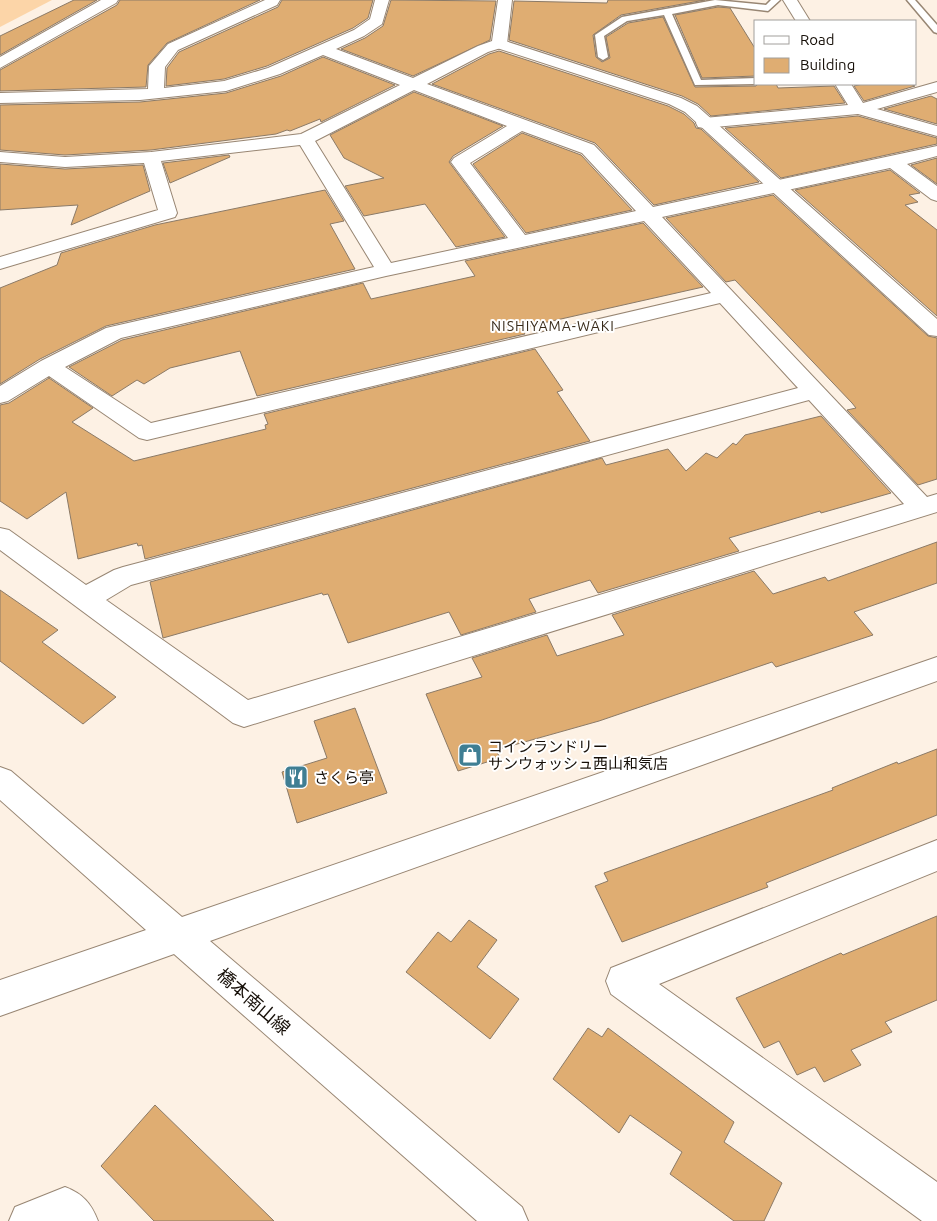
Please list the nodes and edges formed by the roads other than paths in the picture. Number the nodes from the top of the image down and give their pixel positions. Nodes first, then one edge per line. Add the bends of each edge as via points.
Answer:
1 (111, 0) edge
2 (273, 0) edge
3 (382, 0) edge
4 (505, 0) edge
5 (776, 0) edge
6 (790, 0) edge
7 (911, 0) edge
8 (667, 12) junction
9 (802, 20) edge
10 (937, 30) edge
11 (499, 44) junction
12 (322, 49) junction
13 (603, 58) dead end
14 (0, 62) edge
15 (754, 81) edge
16 (414, 85) junction
17 (844, 85) edge
18 (937, 87) edge
19 (156, 94) junction
20 (0, 98) edge
21 (859, 109) junction
22 (704, 123) junction
23 (520, 125) junction
24 (937, 131) edge
25 (305, 139) junction
26 (937, 150) edge
27 (0, 157) edge
28 (151, 157) junction
29 (893, 162) junction
30 (775, 187) junction
31 (937, 195) edge
32 (649, 214) junction
33 (520, 242) junction
34 (0, 263) edge
35 (386, 270) junction
36 (725, 296) junction
37 (937, 330) edge
38 (49, 366) junction
39 (813, 391) junction
40 (0, 396) edge
41 (930, 505) edge
42 (0, 538) edge
43 (85, 599) junction
44 (937, 669) edge
45 (0, 781) edge
46 (937, 855) edge
47 (179, 936) junction
48 (0, 998) edge
49 (937, 1207) edge
50 (29, 1221) edge
51 (78, 1221) edge
52 (508, 1221) edge

1 - 14 street
2 - 19 street via 173,48 157,66
3 - 12 street via 378,21
4 - 11 street
5 - 8 lane via 768,8 718,2
6 - 9 street
7 - 10 lane
8 - 13 lane via 625,19 599,35
8 - 15 lane via 698,83
11 - 16 street via 482,49
11 - 22 street via 675,101 691,109
12 - 16 street
12 - 19 street via 274,71 226,86
16 - 23 street
16 - 25 street
17 - 21 street
18 - 21 street
19 - 20 street
21 - 22 street
21 - 24 street
22 - 30 street
23 - 32 street via 588,149
23 - 33 street via 460,162
25 - 28 street
25 - 35 street
26 - 29 street
27 - 28 street via 65,162
28 - 34 street via 168,213
29 - 30 street
29 - 31 street
30 - 32 street
30 - 37 street
32 - 33 street
32 - 36 street
33 - 35 street
35 - 38 street via 114,332
36 - 38 street via 147,432
36 - 39 street
38 - 40 street
39 - 41 street
39 - 43 street via 123,576
41 - 43 street via 244,714
42 - 43 street
44 - 47 street
45 - 47 street, 橋本南山線
46 - 49 street via 624,981
47 - 48 street
47 - 52 street, 橋本南山線
50 - 51 street via 65,1207

